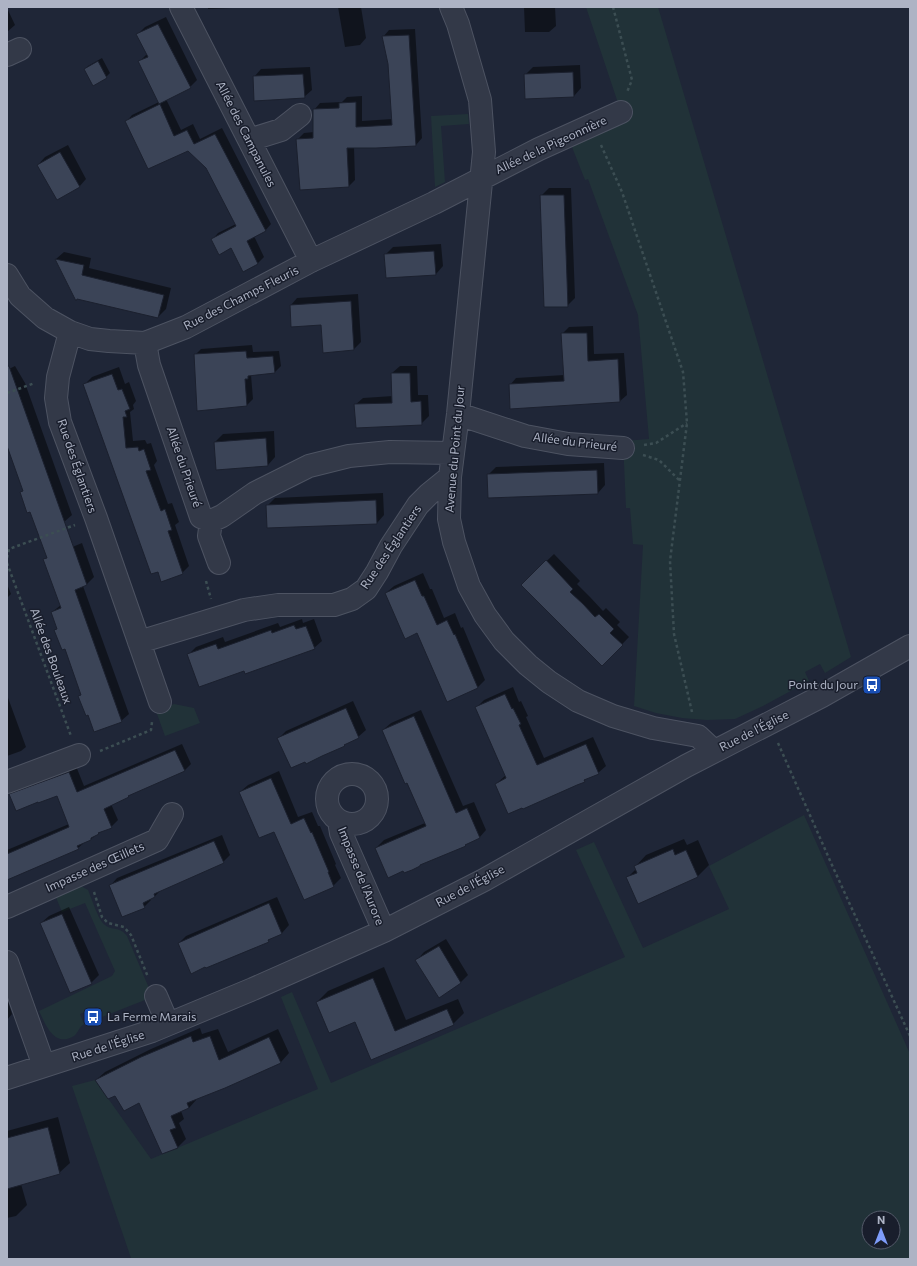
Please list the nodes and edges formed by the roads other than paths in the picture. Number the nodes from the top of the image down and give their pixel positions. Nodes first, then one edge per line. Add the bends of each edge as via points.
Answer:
1 (181, 7) edge
2 (451, 7) edge
3 (621, 112) road end
4 (300, 115) dead end
5 (249, 140) junction
6 (482, 178) junction
7 (312, 261) junction
8 (7, 276) edge
9 (70, 332) junction
10 (145, 343) junction
11 (458, 414) junction
12 (623, 448) road end
13 (453, 453) junction
14 (450, 477) junction
15 (210, 522) junction
16 (219, 562) road end
17 (139, 642) junction
18 (910, 646) edge
19 (160, 702) road end
20 (714, 751) junction
21 (79, 755) road end
22 (7, 782) edge
23 (172, 814) dead end
24 (339, 821) dead end
25 (7, 907) edge
26 (384, 931) junction
27 (7, 962) edge
28 (156, 996) road end
29 (168, 1024) junction
30 (44, 1066) junction
31 (7, 1078) edge

1 - 5 street, Allée des Campanules
2 - 6 street, Avenue du Point du Jour via 480,100 484,152
3 - 6 street, Allée de la Pigeonnière
4 - 5 street via 281,130
5 - 7 street, Allée des Campanules
6 - 7 street, Rue des Champs Fleuris
6 - 11 street, Avenue du Point du Jour
7 - 10 street, Rue des Champs Fleuris via 186,327
8 - 9 street, Rue des Champs Fleuris via 20,296 45,318
9 - 10 street, Rue des Champs Fleuris via 90,339
9 - 17 street, Rue des Églantiers via 58,377 56,398 60,422
10 - 15 street, Allée du Prieuré via 149,365 201,517
11 - 12 street, Allée du Prieuré via 524,436 568,444
11 - 13 street, Avenue du Point du Jour
13 - 14 street, Avenue du Point du Jour
13 - 15 street, Allée du Prieuré via 390,452 356,455 309,466 255,493
14 - 17 street, Rue des Églantiers via 418,505 366,589 352,599 334,605 278,605 244,610
14 - 20 street, Avenue du Point du Jour via 449,519 459,557 469,586 485,615 504,641 548,682 578,701 613,716 653,728 698,736
15 - 16 street via 209,536
17 - 19 street, Rue des Églantiers
18 - 20 street, Rue de l'Église via 822,696
20 - 26 street, Rue de l'Église via 484,880
21 - 22 street
23 - 25 street, Impasse des Œillets via 157,840
24 - 26 street, Impasse de l'Aurore
26 - 29 street, Rue de l'Église
27 - 30 street
28 - 29 street
29 - 30 street, Rue de l'Église
30 - 31 street, Rue de l'Église

